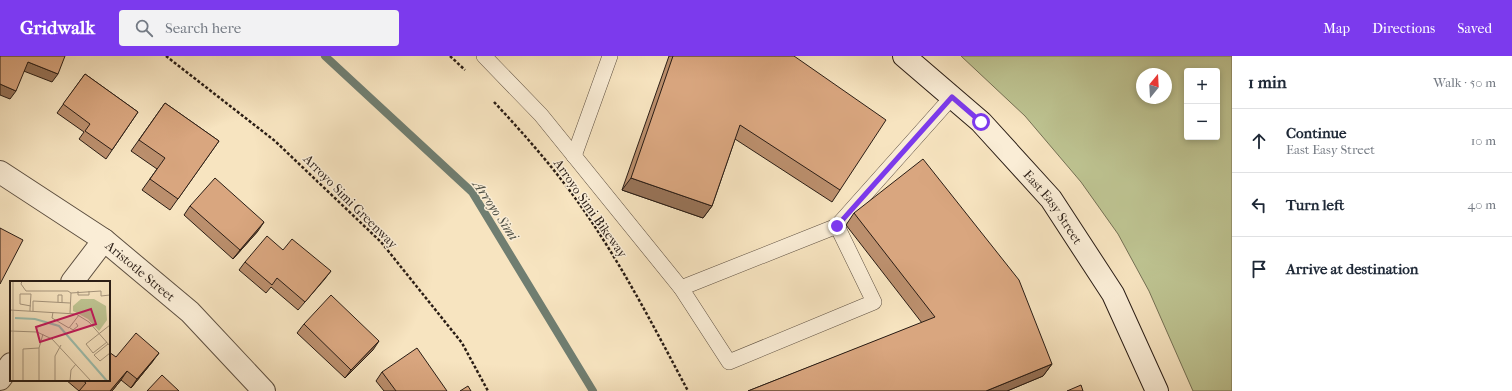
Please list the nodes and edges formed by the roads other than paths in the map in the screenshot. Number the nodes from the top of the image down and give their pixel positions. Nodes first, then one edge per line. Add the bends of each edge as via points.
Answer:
1 (484, 56) edge
2 (610, 56) edge
3 (904, 56) edge
4 (952, 97) junction
5 (574, 156) junction
6 (0, 172) edge
7 (837, 226) junction
8 (104, 240) junction
9 (73, 281) edge
10 (681, 288) junction
11 (10, 365) edge
12 (0, 379) edge
13 (264, 391) edge
14 (1157, 391) edge

1 - 5 lane via 541,115
2 - 5 lane
3 - 4 street, East Easy Street
4 - 7 lane
4 - 14 street, East Easy Street via 981,122 1051,199 1113,294
5 - 10 lane
6 - 8 street, Aristotle Street
7 - 10 lane
7 - 10 lane via 874,302 729,362
8 - 9 street
8 - 13 street, Aristotle Street via 190,312
11 - 12 street

